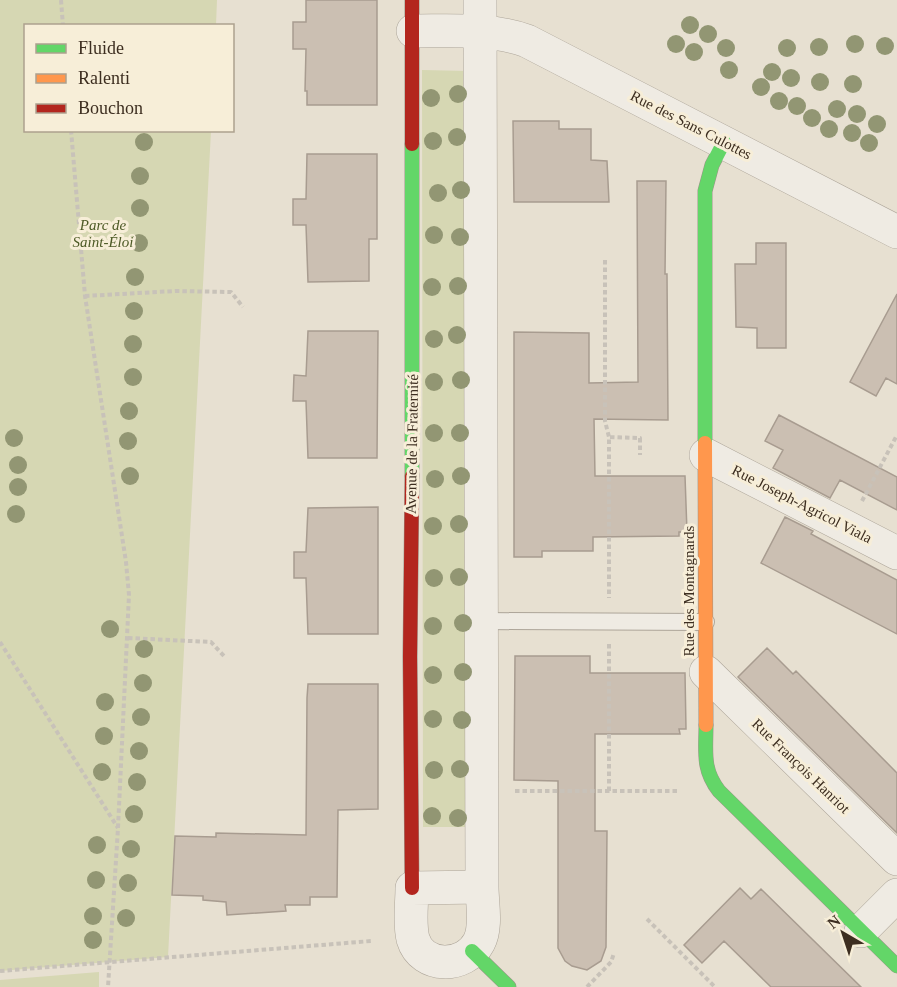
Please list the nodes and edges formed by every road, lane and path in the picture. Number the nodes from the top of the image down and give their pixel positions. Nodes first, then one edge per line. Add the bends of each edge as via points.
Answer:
1 (61, 0) edge
2 (480, 15) edge
3 (413, 16) edge
4 (63, 24) edge
5 (71, 132) edge
6 (724, 142) junction
7 (897, 232) edge
8 (605, 260) dead end
9 (85, 296) junction
10 (243, 307) dead end
11 (897, 435) edge
12 (609, 437) junction
13 (640, 455) dead end
14 (706, 455) junction
15 (848, 528) junction
16 (897, 553) edge
17 (481, 621) junction
18 (609, 622) junction
19 (706, 622) junction
20 (128, 638) junction
21 (0, 642) edge
22 (224, 656) dead end
23 (706, 672) junction
24 (512, 791) dead end
25 (609, 791) junction
26 (719, 791) junction
27 (118, 828) junction
28 (897, 859) edge
29 (482, 887) junction
30 (412, 888) junction
31 (897, 895) edge
32 (647, 919) dead end
33 (861, 931) junction
34 (371, 940) dead end
35 (472, 951) junction
36 (614, 953) dead end
37 (108, 962) junction
38 (897, 966) edge
39 (0, 971) edge
40 (439, 974) edge
41 (108, 987) edge
42 (509, 987) edge
43 (587, 987) edge
44 (716, 987) edge

1 - 4 path
2 - 3 street, Rue des Sans Culottes
2 - 6 street, Rue des Sans Culottes via 513,36
2 - 17 street
3 - 30 street, Avenue de la Fraternité
5 - 9 path
6 - 7 street, Rue des Sans Culottes
6 - 14 street, Rue des Montagnards via 705,191
8 - 12 path via 605,421
9 - 10 path via 231,292
9 - 20 path via 126,562
11 - 15 path
12 - 13 path via 640,438
12 - 18 path
14 - 15 street, Rue Joseph-Agricol Viala
14 - 19 street, Rue des Montagnards
15 - 16 street, Rue Joseph-Agricol Viala
17 - 18 lane
17 - 29 street
18 - 19 lane
18 - 25 path
19 - 23 street, Rue des Montagnards
20 - 22 path via 211,642
20 - 27 path
21 - 27 path
23 - 26 street, Rue des Montagnards via 706,764
23 - 28 street, Rue François Hanriot
24 - 25 path
25 - 26 path
26 - 33 street, Rue des Montagnards
27 - 37 path
29 - 30 street
29 - 35 street via 481,936
30 - 40 street via 414,940
31 - 33 street
32 - 44 path
33 - 38 street, Rue des Montagnards
34 - 37 path
35 - 40 street
35 - 42 street
36 - 43 path via 611,962
37 - 39 path
37 - 41 path

